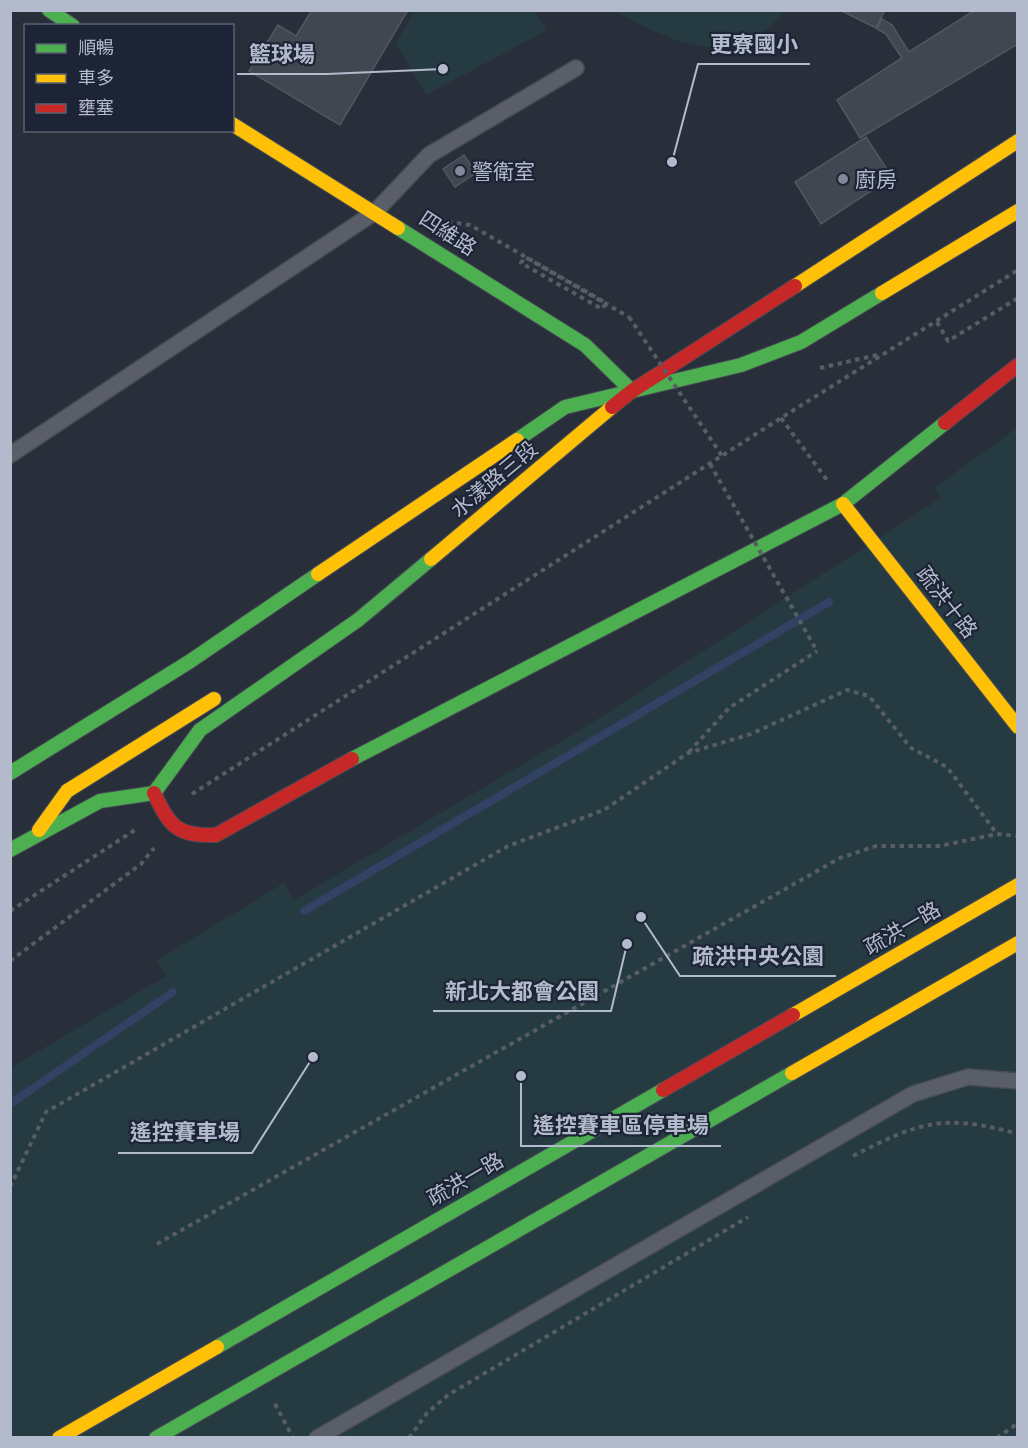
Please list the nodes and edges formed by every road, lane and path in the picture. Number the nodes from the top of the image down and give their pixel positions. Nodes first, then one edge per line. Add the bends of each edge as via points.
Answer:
1 (49, 11) edge
2 (70, 24) edge
3 (576, 68) dead end
4 (234, 125) edge
5 (1017, 141) edge
6 (1017, 211) edge
7 (375, 212) junction
8 (470, 225) dead end
9 (1017, 270) edge
10 (1017, 298) edge
11 (937, 322) junction
12 (1017, 364) edge
13 (632, 391) junction
14 (781, 418) junction
15 (10, 455) edge
16 (722, 456) junction
17 (710, 464) junction
18 (827, 481) dead end
19 (843, 504) junction
20 (267, 684) junction
21 (1017, 727) edge
22 (688, 753) junction
23 (10, 773) edge
24 (154, 793) junction
25 (164, 812) junction
26 (173, 827) junction
27 (996, 834) junction
28 (1017, 836) edge
29 (33, 838) junction
30 (10, 850) edge
31 (1017, 885) edge
32 (10, 911) edge
33 (1017, 943) edge
34 (10, 961) edge
35 (1017, 1081) edge
36 (1017, 1134) edge
37 (848, 1159) dead end
38 (10, 1187) edge
39 (757, 1212) dead end
40 (158, 1244) dead end
41 (274, 1403) dead end
42 (1017, 1423) edge
43 (59, 1437) edge
44 (156, 1437) edge
45 (292, 1437) edge
46 (317, 1437) edge
47 (409, 1437) edge
48 (997, 1437) edge

1 - 2 street
3 - 7 lane via 429,155
4 - 7 street, 四維路
5 - 13 street, 水漾路三段
6 - 13 street via 801,342 741,364
7 - 13 street, 四維路 via 585,345
7 - 15 lane
8 - 16 path, bridge via 606,303 602,309 521,263 525,257 597,299 608,305 629,317
9 - 11 path
10 - 11 path via 948,341
11 - 14 path
12 - 19 street
13 - 20 street, 水漾路三段 via 358,620
13 - 23 street via 565,407 189,662
14 - 16 path
14 - 18 path
16 - 17 path
17 - 22 path, bridge via 817,651 729,708
17 - 25 path
19 - 21 street, 疏洪十路
19 - 26 street via 373,747 216,836 193,836
20 - 24 street, 水漾路三段 via 200,730
20 - 29 street via 230,691 67,791
22 - 27 path via 751,734 847,690 869,696 911,748 947,767
22 - 38 path via 604,810 508,846 46,1112
24 - 25 street
24 - 29 street via 100,801
25 - 26 street
25 - 32 path
26 - 34 path via 141,864
27 - 28 path
27 - 40 path via 940,846 876,846 840,858
29 - 30 street
31 - 43 street, 疏洪一路
33 - 44 street
35 - 46 lane via 968,1077 913,1094
36 - 37 path via 984,1124 948,1121 886,1139
39 - 47 path via 448,1395 427,1413
41 - 45 path
42 - 48 path

